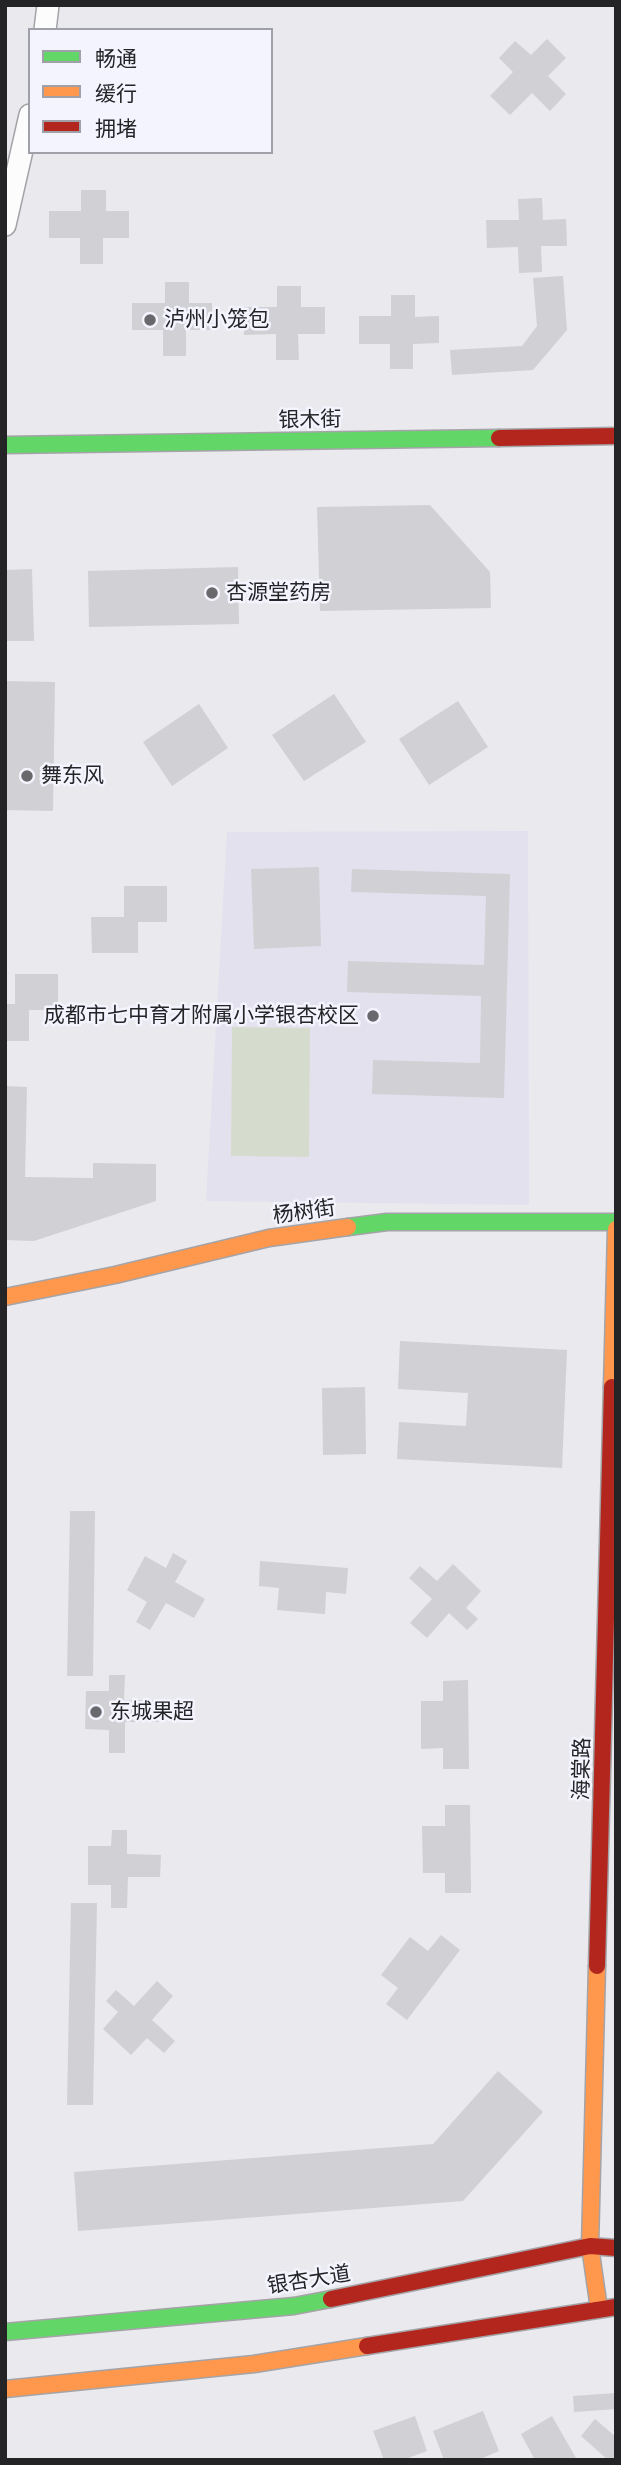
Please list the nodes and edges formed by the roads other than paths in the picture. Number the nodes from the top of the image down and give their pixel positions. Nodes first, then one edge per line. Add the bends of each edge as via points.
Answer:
1 (48, 5) edge
2 (45, 28) edge
3 (28, 124) edge
4 (5, 225) edge
5 (616, 436) edge
6 (5, 445) edge
7 (616, 1222) edge
8 (616, 1229) edge
9 (5, 1297) edge
10 (590, 2246) junction
11 (616, 2248) edge
12 (608, 2308) edge
13 (5, 2332) edge
14 (5, 2389) edge

1 - 2 street
3 - 4 street
5 - 6 main road, 银木街
7 - 9 main road, 杨树街 via 387,1222 269,1238
8 - 10 main road, 海棠路
10 - 11 main road, 银杏大道
10 - 12 main road, 海棠路
10 - 13 main road, 银杏大道 via 294,2306
12 - 14 main road via 254,2364

